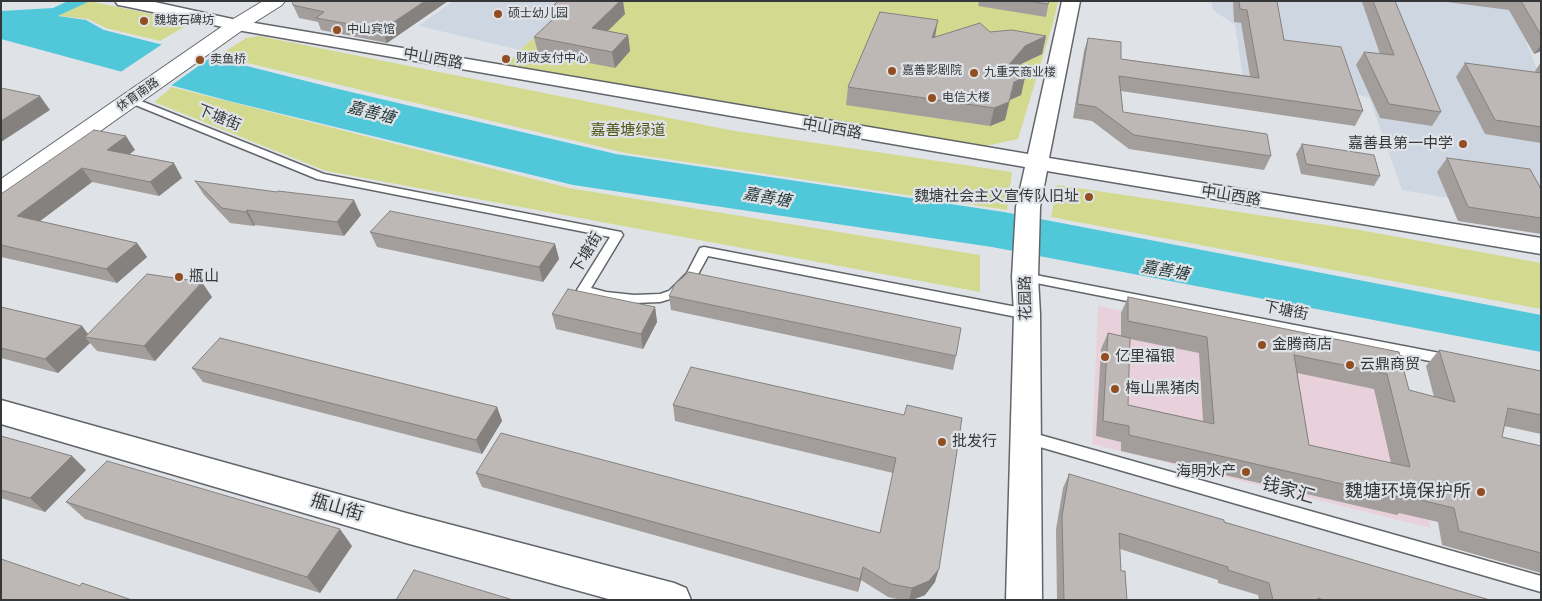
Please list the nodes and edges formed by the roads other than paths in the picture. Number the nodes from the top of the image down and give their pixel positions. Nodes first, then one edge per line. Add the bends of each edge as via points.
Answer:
1 (124, 1) edge
2 (253, 1) edge
3 (276, 1) edge
4 (1071, 1) edge
5 (229, 23) junction
6 (121, 99) junction
7 (1037, 164) junction
8 (1, 171) edge
9 (1, 190) edge
10 (1541, 246) edge
11 (1025, 277) junction
12 (1027, 314) junction
13 (1463, 362) edge
14 (1, 412) edge
15 (1025, 436) junction
16 (1541, 584) edge
17 (674, 600) edge
18 (1024, 600) edge

1 - 5 street, 中山西路
2 - 5 main road, 体育南路
3 - 5 main road, 体育南路
4 - 7 street, 花园路
5 - 6 main road, 体育南路
5 - 7 street, 中山西路
6 - 8 main road, 体育南路
6 - 9 main road, 体育南路
6 - 12 lane, 下塘街 via 321,177 617,235 583,290 591,292 634,299 673,294 692,275 704,252
7 - 10 street, 中山西路
7 - 11 street, 花园路 via 1028,207
11 - 12 street, 花园路
11 - 13 lane, 下塘街
12 - 15 street, 花园路
14 - 17 street, 甁山街 via 406,528
15 - 16 lane, 钱家汇
15 - 18 street, 花园路

